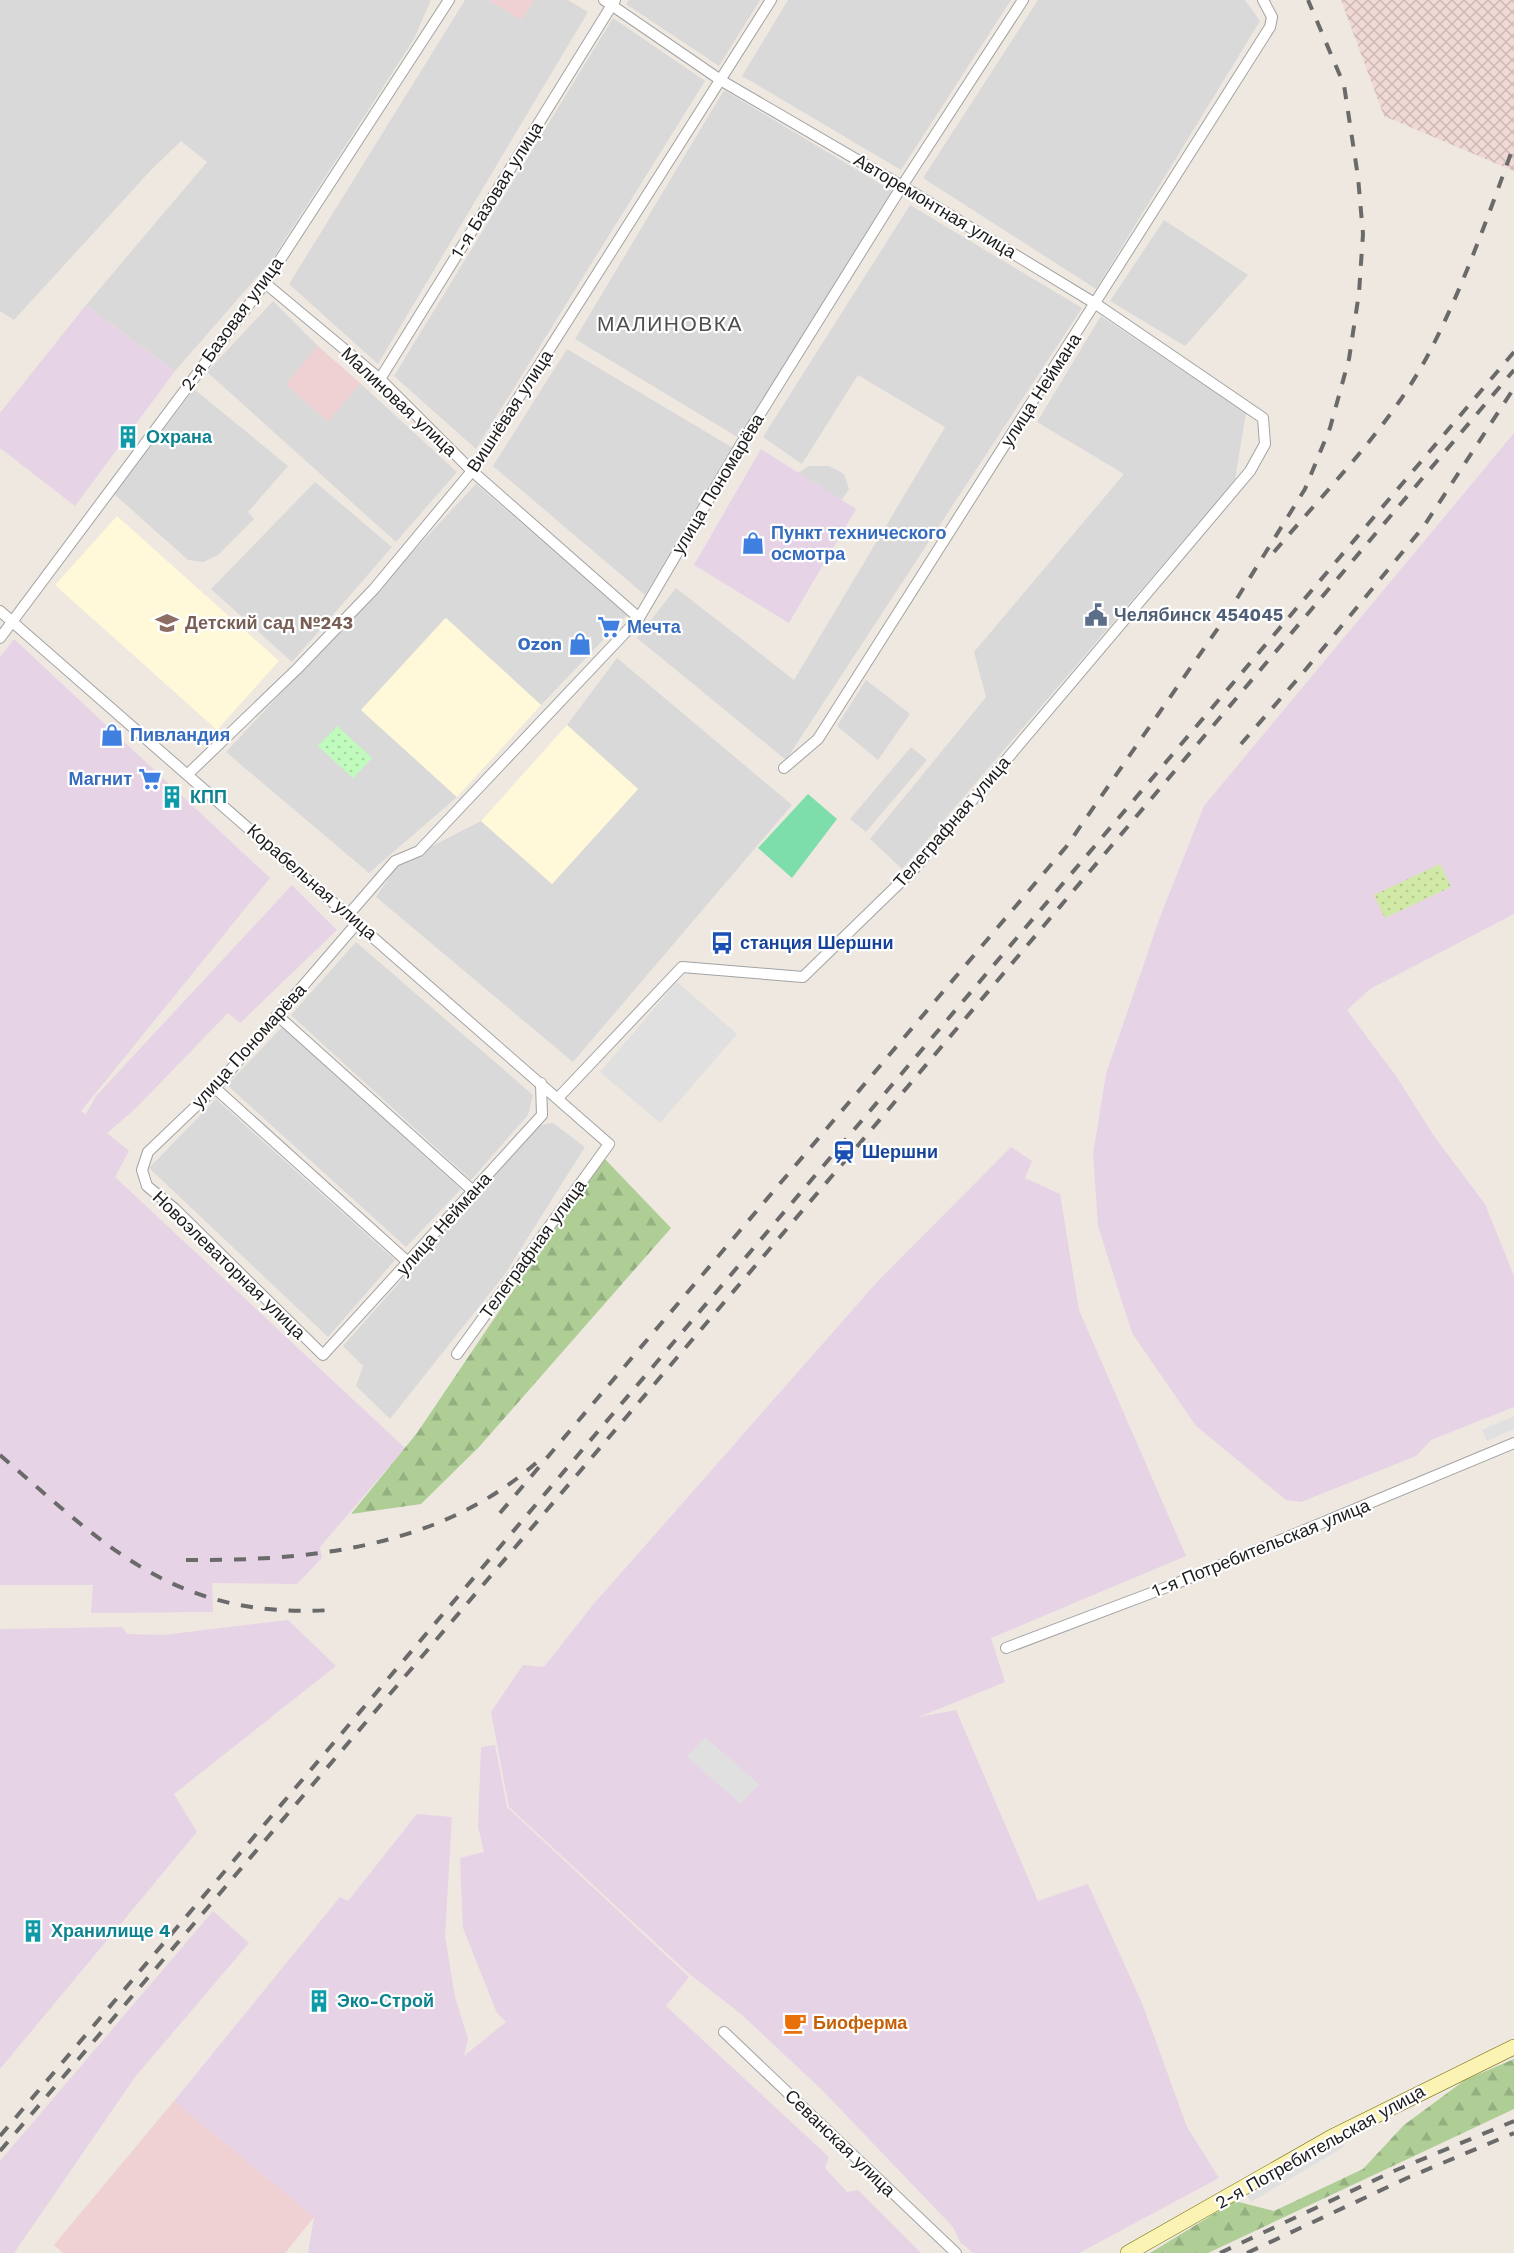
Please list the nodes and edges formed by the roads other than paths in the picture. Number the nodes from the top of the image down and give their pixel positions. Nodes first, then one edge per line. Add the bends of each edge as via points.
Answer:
1 (449, 0) edge
2 (771, 0) edge
3 (1023, 0) edge
4 (1263, 0) edge
5 (610, 2) edge
6 (722, 81) junction
7 (902, 186) junction
8 (265, 283) junction
9 (1096, 304) junction
10 (380, 379) junction
11 (1263, 418) joint
12 (472, 471) junction
13 (0, 611) edge
14 (639, 618) junction
15 (13, 622) junction
16 (0, 638) edge
17 (784, 768) dead end
18 (188, 774) junction
19 (350, 914) junction
20 (358, 922) junction
21 (277, 1015) junction
22 (542, 1083) junction
23 (215, 1089) junction
24 (558, 1098) junction
25 (609, 1144) joint
26 (142, 1170) joint
27 (473, 1191) junction
28 (409, 1263) junction
29 (457, 1354) dead end
30 (323, 1355) joint
31 (1514, 1443) edge
32 (1006, 1648) dead end
33 (724, 2032) dead end
34 (1514, 2047) edge
35 (956, 2253) edge
36 (1128, 2253) edge

1 - 8 street, 2-я Базовая улица
2 - 6 street, Вишнёвая улица
3 - 7 street, улица Пономарёва
4 - 9 street, улица Неймана via 1272,17 1270,27
5 - 6 street, Авторемонтная улица
5 - 10 street, 1-я Базовая улица
6 - 7 street, Авторемонтная улица
6 - 12 street, Вишнёвая улица
7 - 9 street, Авторемонтная улица
7 - 14 street, улица Пономарёва via 740,446
8 - 10 street, Малиновая улица
8 - 15 street, 2-я Базовая улица
9 - 11 street, Авторемонтная улица
9 - 17 street, улица Неймана via 818,738
10 - 12 street, Малиновая улица
11 - 24 street, Телеграфная улица via 1265,444 1243,480 915,868 803,977 681,967
12 - 14 street, Малиновая улица
12 - 18 street, Вишнёвая улица via 374,589
13 - 15 street, Корабельная улица
14 - 19 street, улица Пономарёва via 419,851 395,861
15 - 16 street, 2-я Базовая улица
15 - 18 street, Корабельная улица
18 - 19 street, Корабельная улица
19 - 20 street, Корабельная улица
20 - 21 street, улица Пономарёва
20 - 22 street, Корабельная улица
21 - 23 street, улица Пономарёва
21 - 27 street
22 - 24 street, Корабельная улица
22 - 27 street, улица Неймана via 542,1115
23 - 26 street, улица Пономарёва via 148,1152
23 - 28 street
24 - 25 street, Корабельная улица
25 - 29 street, Телеграфная улица
26 - 30 street, Новоэлеваторная улица via 147,1186
27 - 28 street, улица Неймана
28 - 30 street, улица Неймана
31 - 32 street, 1-я Потребительская улица via 1175,1584
33 - 35 street, Севанская улица
34 - 36 street, 2-я Потребительская улица via 1332,2137

